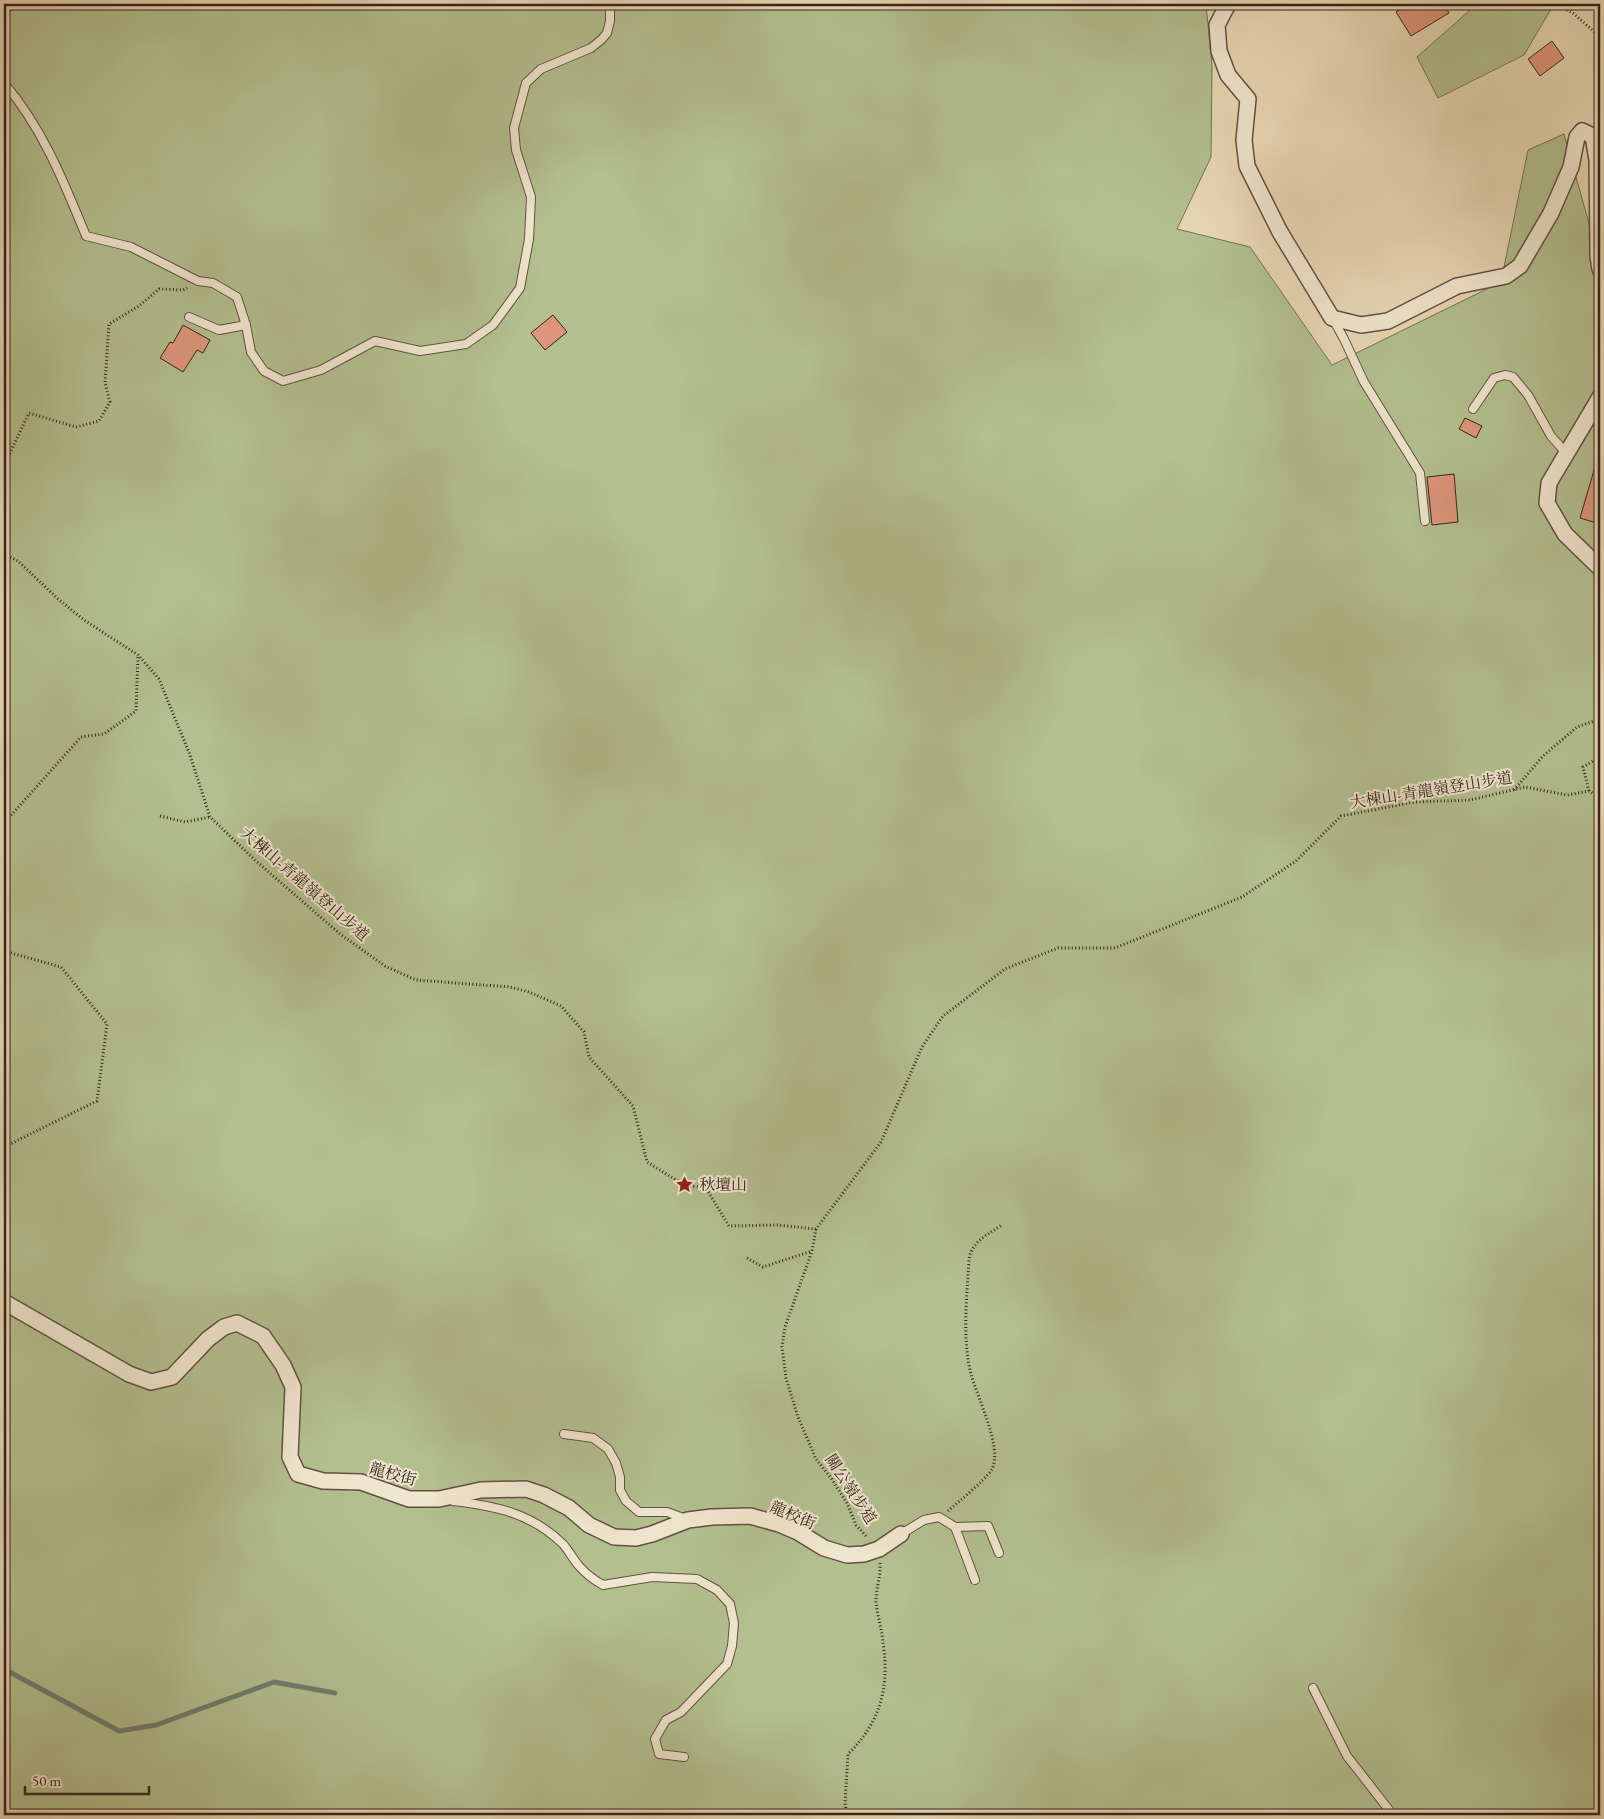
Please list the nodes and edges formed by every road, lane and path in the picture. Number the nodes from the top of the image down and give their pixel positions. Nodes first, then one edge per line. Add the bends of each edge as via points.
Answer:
1 (610, 4) edge
2 (1228, 4) edge
3 (1554, 4) edge
4 (1600, 37) edge
5 (4, 83) edge
6 (1600, 269) edge
7 (198, 281) junction
8 (189, 317) dead end
9 (1332, 318) junction
10 (246, 325) junction
11 (1600, 397) edge
12 (1473, 409) dead end
13 (1567, 454) junction
14 (4, 474) edge
15 (1425, 521) dead end
16 (4, 554) edge
17 (1600, 568) edge
18 (138, 655) junction
19 (1600, 719) edge
20 (1600, 757) edge
21 (1514, 790) junction
22 (1589, 791) junction
23 (1600, 798) edge
24 (160, 816) dead end
25 (210, 817) junction
26 (4, 827) edge
27 (4, 951) edge
28 (4, 1147) edge
29 (1002, 1225) dead end
30 (816, 1229) junction
31 (812, 1251) junction
32 (746, 1258) dead end
33 (4, 1302) edge
34 (564, 1434) dead end
35 (439, 1499) junction
36 (939, 1517) junction
37 (688, 1520) junction
38 (955, 1527) junction
39 (901, 1534) joint
40 (879, 1549) junction
41 (999, 1553) dead end
42 (975, 1580) dead end
43 (1313, 1688) dead end
44 (684, 1757) dead end
45 (847, 1815) edge
46 (1393, 1815) edge

1 - 10 lane via 610,21 601,40 591,48 540,69 526,83 514,128 516,150 531,198 530,239 520,288 493,325 466,344 420,351 375,341 321,370 283,381 264,371 251,352
2 - 9 street via 1217,25 1220,51 1228,75 1248,99 1244,140 1247,166 1280,232
3 - 4 path via 1573,13
5 - 7 lane via 32,121 53,159 86,236 131,247
6 - 9 street via 1597,160 1593,136 1582,131 1551,213 1520,266 1506,276 1457,286 1388,321 1361,325
7 - 10 lane via 213,283 237,297
7 - 14 path via 183,290 159,289 109,324 105,383 110,402 99,421 76,427 29,412 6,461
8 - 10 lane via 219,330
9 - 15 lane via 1364,382 1420,473
11 - 13 street
12 - 13 lane via 1494,378 1514,377 1528,395 1550,436
13 - 17 street via 1549,483 1547,503 1566,534
16 - 18 path, 大棟山-青龍嶺登山步道 via 18,561 84,620
18 - 25 path, 大棟山-青龍嶺登山步道 via 159,679 190,755
18 - 26 path via 136,711 104,734 80,738
19 - 21 path via 1577,727 1543,756
20 - 22 path via 1583,767
21 - 22 path, 大棟山-青龍嶺登山步道 via 1525,787 1567,795
21 - 30 path, 大棟山-青龍嶺登山步道 via 1470,800 1415,802 1341,816 1296,861 1242,897 1115,948 1058,948 1005,970 943,1016 922,1047 880,1142
22 - 23 path
24 - 25 path via 185,822
25 - 30 path, 大棟山-青龍嶺登山步道 via 340,934 385,966 416,980 510,987 561,1006 584,1032 589,1057 633,1106 647,1162 685,1184 706,1188 729,1226 777,1225
27 - 28 path via 61,967 107,1024 97,1101
29 - 36 path via 977,1242 970,1254 967,1309 971,1373 996,1455 992,1469
30 - 31 path, 關公嶺步道
31 - 32 path via 763,1267
31 - 40 path, 關公嶺步道 via 785,1327 782,1347 786,1378 816,1459 831,1478 856,1525
33 - 35 street, 龍校街 via 129,1374 151,1382 172,1377 208,1339 224,1327 237,1323 263,1336 283,1365 293,1387 290,1457 298,1474 323,1481 361,1482 409,1499
34 - 37 lane via 593,1438 608,1449 616,1463 620,1490 626,1501 639,1512 668,1512
35 - 37 street, 龍校街 via 481,1490 526,1489 569,1508 589,1525 614,1537 636,1538
35 - 44 lane via 489,1505 523,1516 546,1529 589,1577 603,1585 652,1577 697,1579 717,1590 730,1604 734,1623 727,1664 681,1712 666,1720 655,1739 659,1754
36 - 38 lane
36 - 39 lane via 924,1520
37 - 40 street, 龍校街 via 750,1516 779,1524 824,1548 847,1555
38 - 41 lane via 988,1526
38 - 42 lane
39 - 40 street, 龍校街
40 - 45 path via 881,1571 876,1601 884,1645 885,1682 879,1710 863,1740 848,1754
43 - 46 lane via 1347,1756

